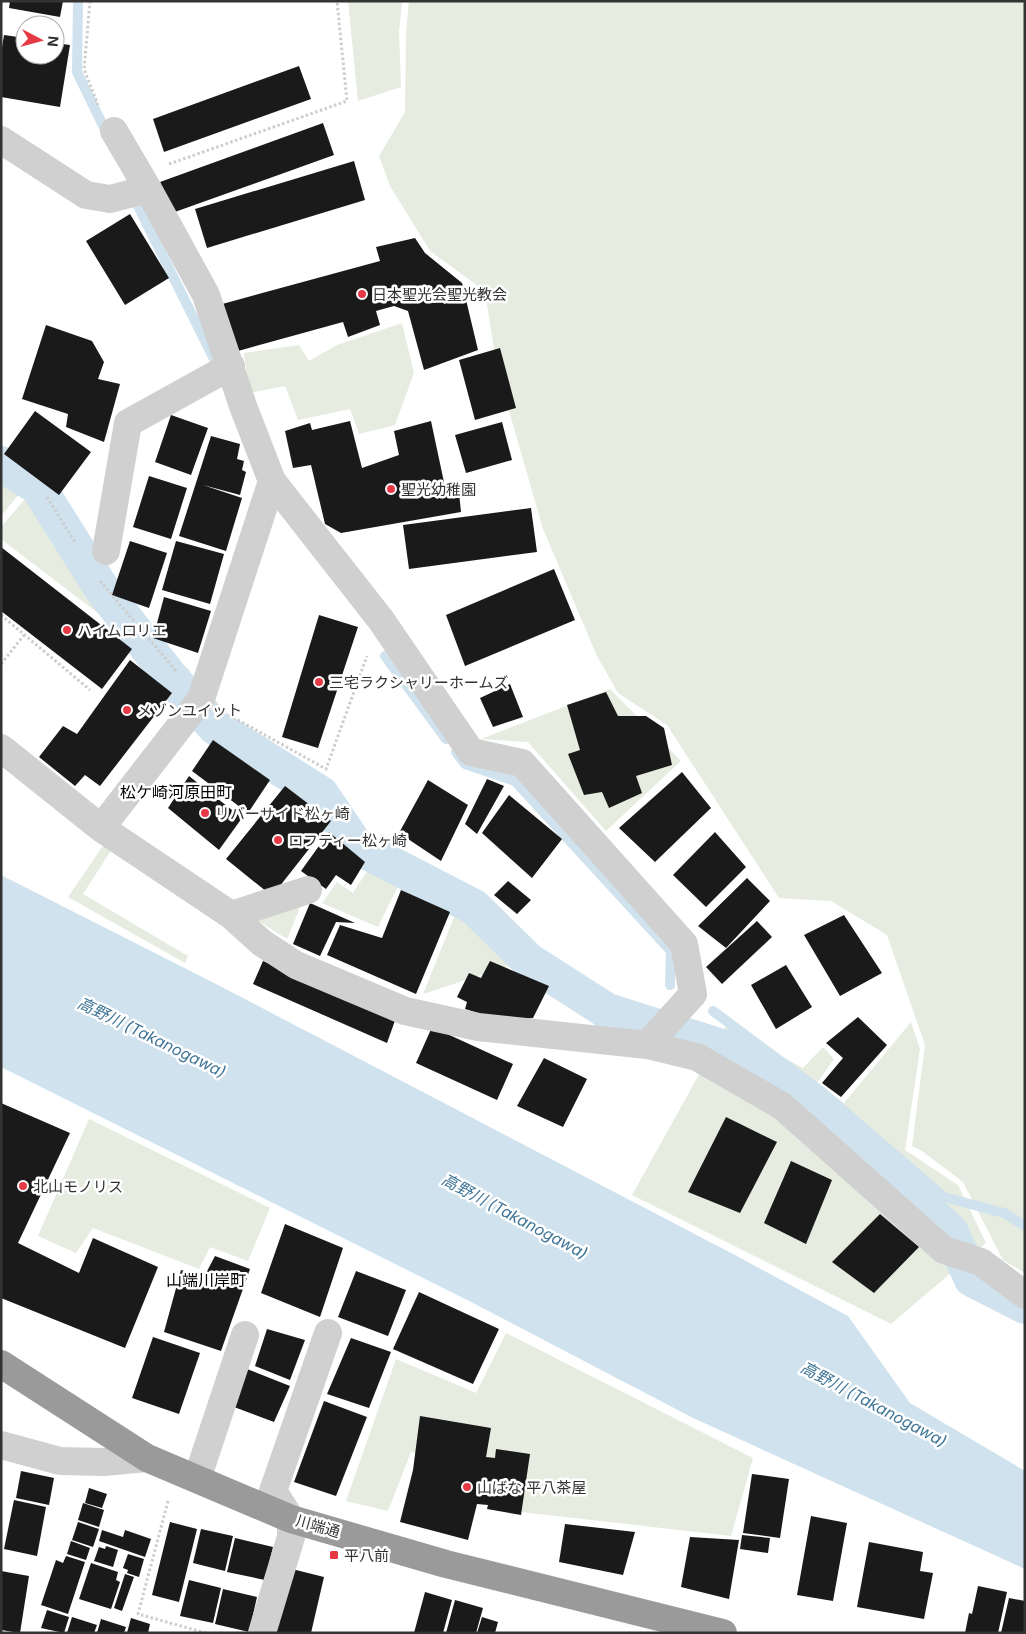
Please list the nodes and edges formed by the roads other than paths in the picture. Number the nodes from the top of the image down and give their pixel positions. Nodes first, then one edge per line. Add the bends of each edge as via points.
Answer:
1 (114, 131) road end
2 (1, 140) edge
3 (144, 182) junction
4 (231, 366) junction
5 (272, 481) junction
6 (106, 551) dead end
7 (1, 748) edge
8 (101, 828) junction
9 (308, 890) dead end
10 (231, 915) junction
11 (651, 1040) junction
12 (1025, 1295) edge
13 (328, 1333) dead end
14 (245, 1336) dead end
15 (1, 1364) edge
16 (1, 1445) edge
17 (147, 1458) junction
18 (197, 1479) junction
19 (291, 1519) junction
20 (651, 1624) edge
21 (262, 1633) edge
22 (722, 1633) edge

1 - 3 street
2 - 3 street via 86,195 110,199
3 - 4 street via 206,295
4 - 5 street
4 - 6 street via 128,423
5 - 8 street via 197,705
5 - 11 street via 381,620 471,752 522,763 684,944 693,994
7 - 8 street
8 - 10 street
9 - 10 street
10 - 11 street via 262,943 296,965 405,1011 478,1027
11 - 12 street via 697,1057 782,1106 944,1250 981,1262
13 - 19 street via 274,1491
14 - 18 street
15 - 17 highway, 川端通
16 - 17 street via 60,1461 104,1462
17 - 18 highway, 川端通
18 - 19 highway, 川端通
19 - 20 highway, 川端通
19 - 21 street via 290,1537
20 - 22 highway, 川端通

